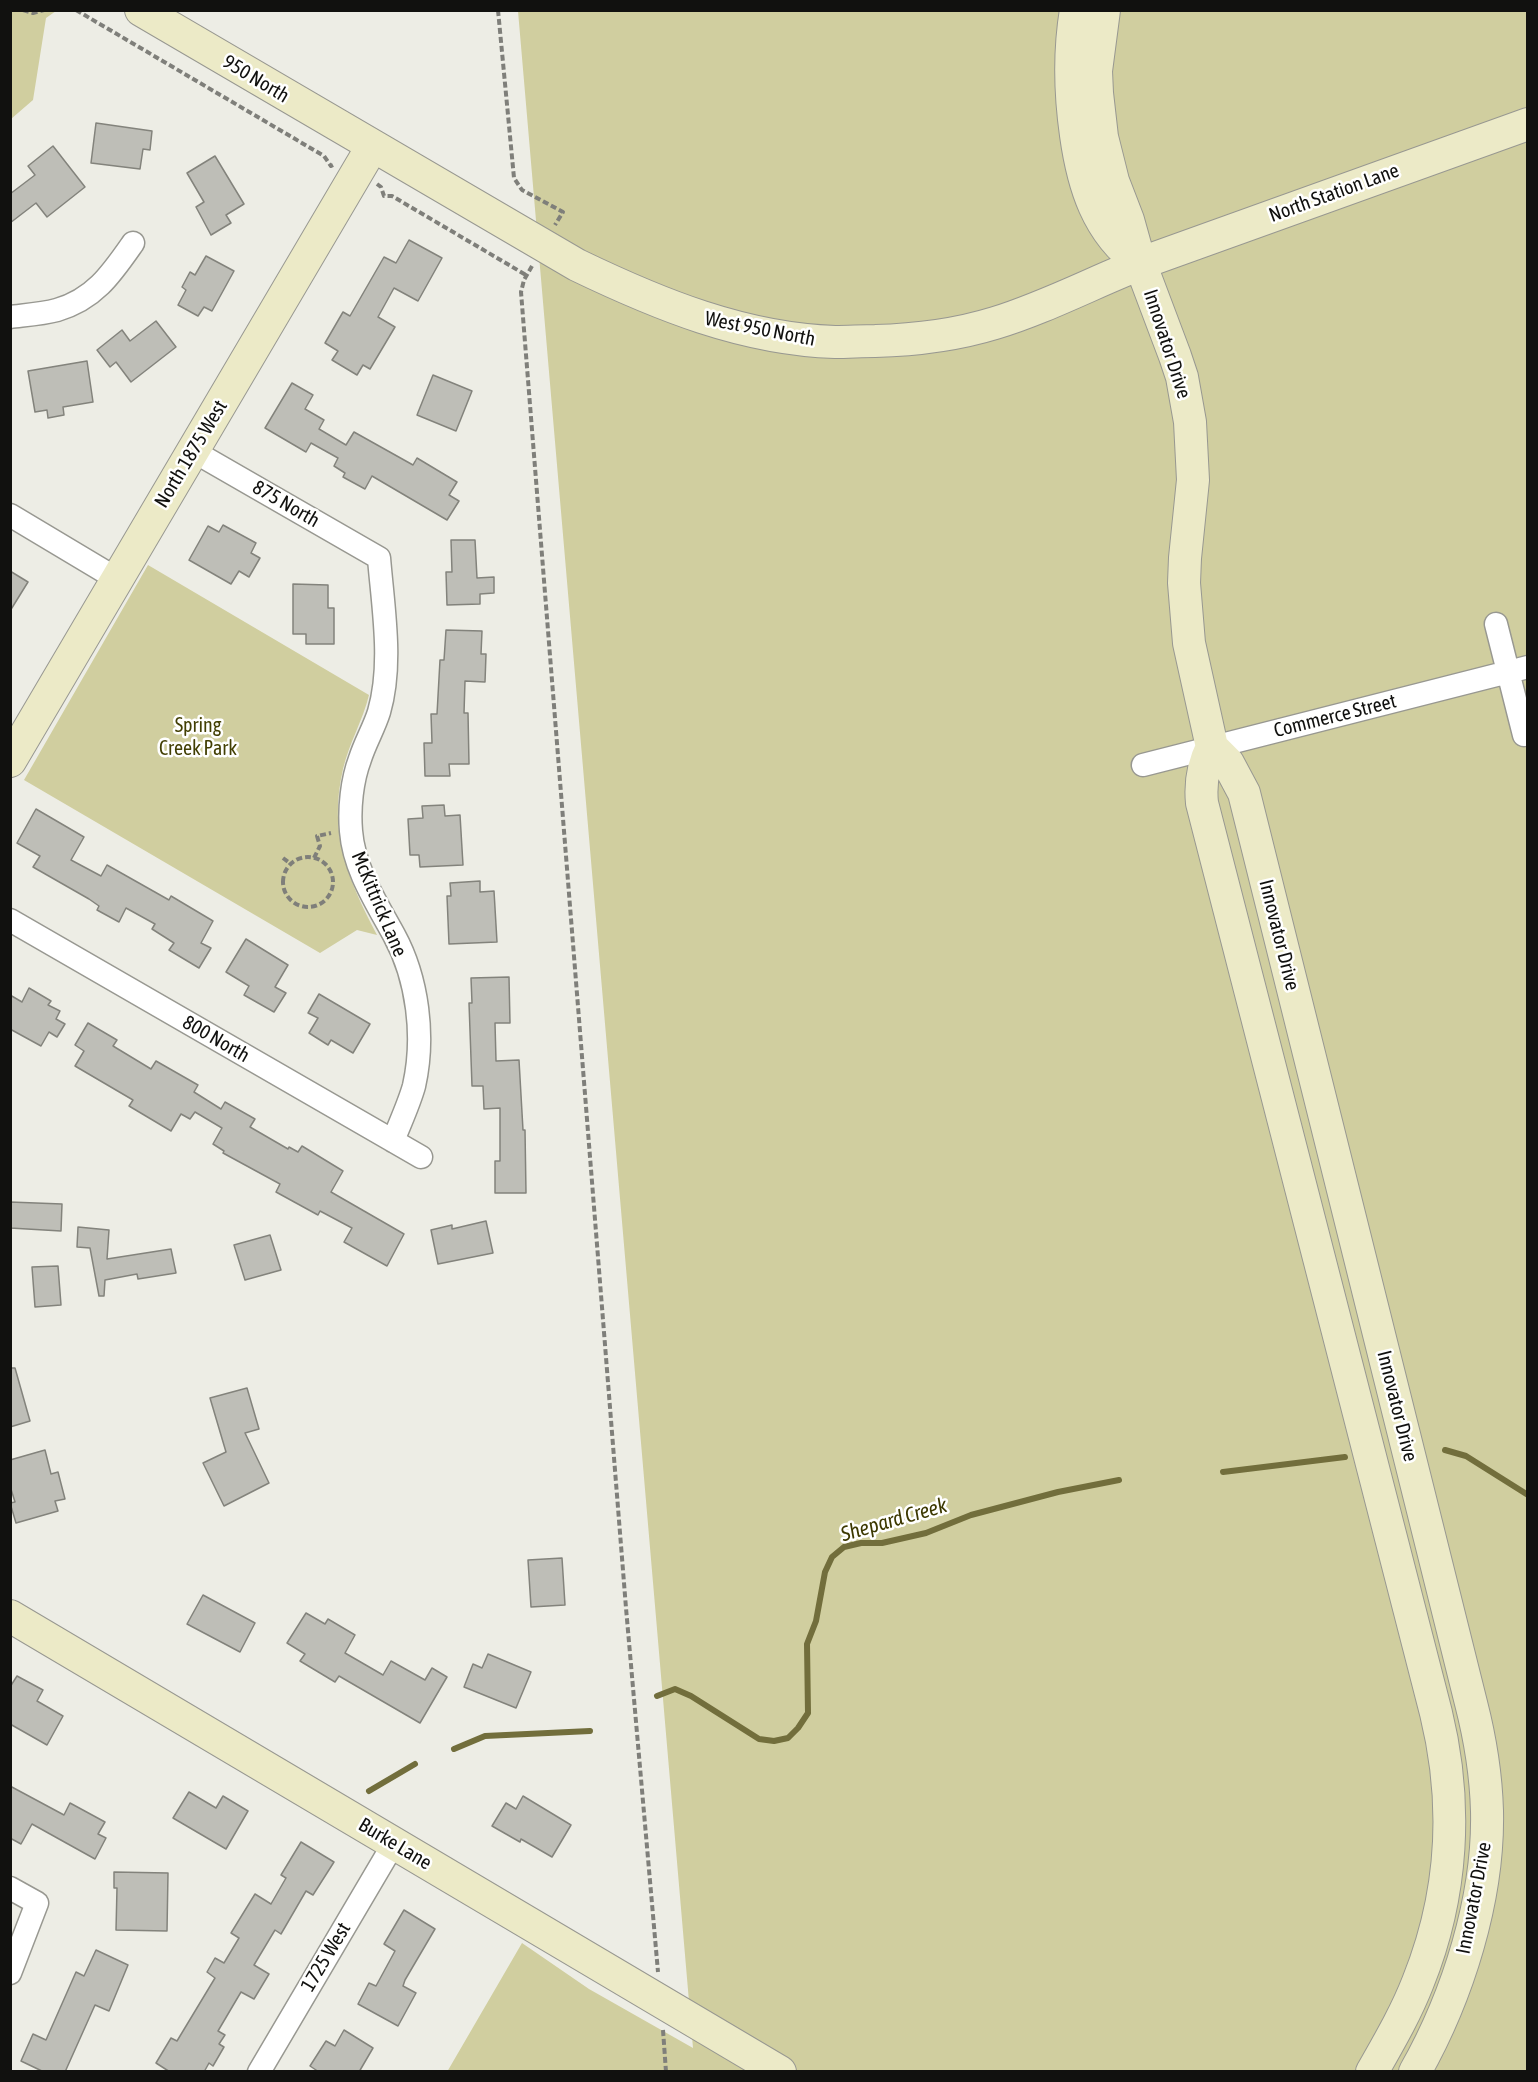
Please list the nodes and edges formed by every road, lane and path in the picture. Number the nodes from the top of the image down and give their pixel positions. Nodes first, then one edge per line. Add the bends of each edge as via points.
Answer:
1 (23, 10) edge
2 (44, 10) edge
3 (76, 10) edge
4 (141, 10) edge
5 (498, 10) edge
6 (1076, 10) edge
7 (1104, 10) edge
8 (1527, 124) edge
9 (372, 147) junction
10 (331, 166) dead end
11 (384, 196) dead end
12 (563, 212) dead end
13 (133, 243) dead end
14 (1140, 263) junction
15 (10, 317) edge
16 (193, 451) junction
17 (10, 515) edge
18 (379, 558) joint
19 (117, 579) junction
20 (1496, 624) dead end
21 (1518, 669) edge
22 (1524, 735) dead end
23 (1212, 747) junction
24 (10, 761) edge
25 (1143, 765) dead end
26 (334, 832) dead end
27 (283, 858) dead end
28 (314, 858) junction
29 (291, 864) junction
30 (342, 873) dead end
31 (332, 877) junction
32 (10, 920) edge
33 (393, 1141) junction
34 (421, 1157) dead end
35 (10, 1616) edge
36 (394, 1843) junction
37 (10, 1888) edge
38 (10, 1973) edge
39 (660, 2000) junction
40 (259, 2072) edge
41 (666, 2072) edge
42 (780, 2072) edge
43 (1372, 2072) edge
44 (1415, 2072) edge

1 - 2 path
3 - 10 path via 324,156
4 - 9 main road, 950 North
5 - 12 path via 514,178 522,190
6 - 14 main road, Innovator Drive via 1070,80 1083,178 1108,232
7 - 14 main road, Innovator Drive via 1096,71 1099,115 1108,164
8 - 14 main road, North Station Lane
9 - 14 main road, West 950 North via 592,273 694,316 764,334 836,342 900,340 964,331 1070,295
9 - 16 main road, North 1875 West
11 - 39 path via 392,196 526,275 521,291
13 - 15 street via 108,278 87,297 57,310
14 - 23 main road, Innovator Drive via 1182,377 1190,422 1193,480 1185,558 1185,613 1194,673
16 - 18 street, 875 North
16 - 19 main road, North 1875 West
17 - 19 street
18 - 33 street, McKittrick Lane via 386,640 384,678 379,712 359,761 351,831 359,866 410,976 418,1013 420,1047 414,1087
19 - 24 main road, North 1875 West
20 - 21 street
21 - 22 street
21 - 23 street, Commerce Street
23 - 25 street, Commerce Street
23 - 43 main road, Innovator Drive via 1203,770 1202,803 1447,1765 1449,1848 1436,1928 1414,1990
23 - 44 main road, Innovator Drive via 1228,763 1244,792 1482,1754 1487,1813 1482,1878 1449,2001
26 - 28 path via 317,836 320,846
27 - 29 path
28 - 29 path
28 - 31 path via 327,867
29 - 31 path via 284,886 286,894 299,905 315,906 328,897
30 - 31 path
32 - 33 street, 800 North
33 - 34 street, 800 North
35 - 36 main road, Burke Lane
36 - 39 main road, Burke Lane
36 - 40 street, 1725 West
37 - 38 street via 37,1903
39 - 41 path
39 - 42 main road, Burke Lane

